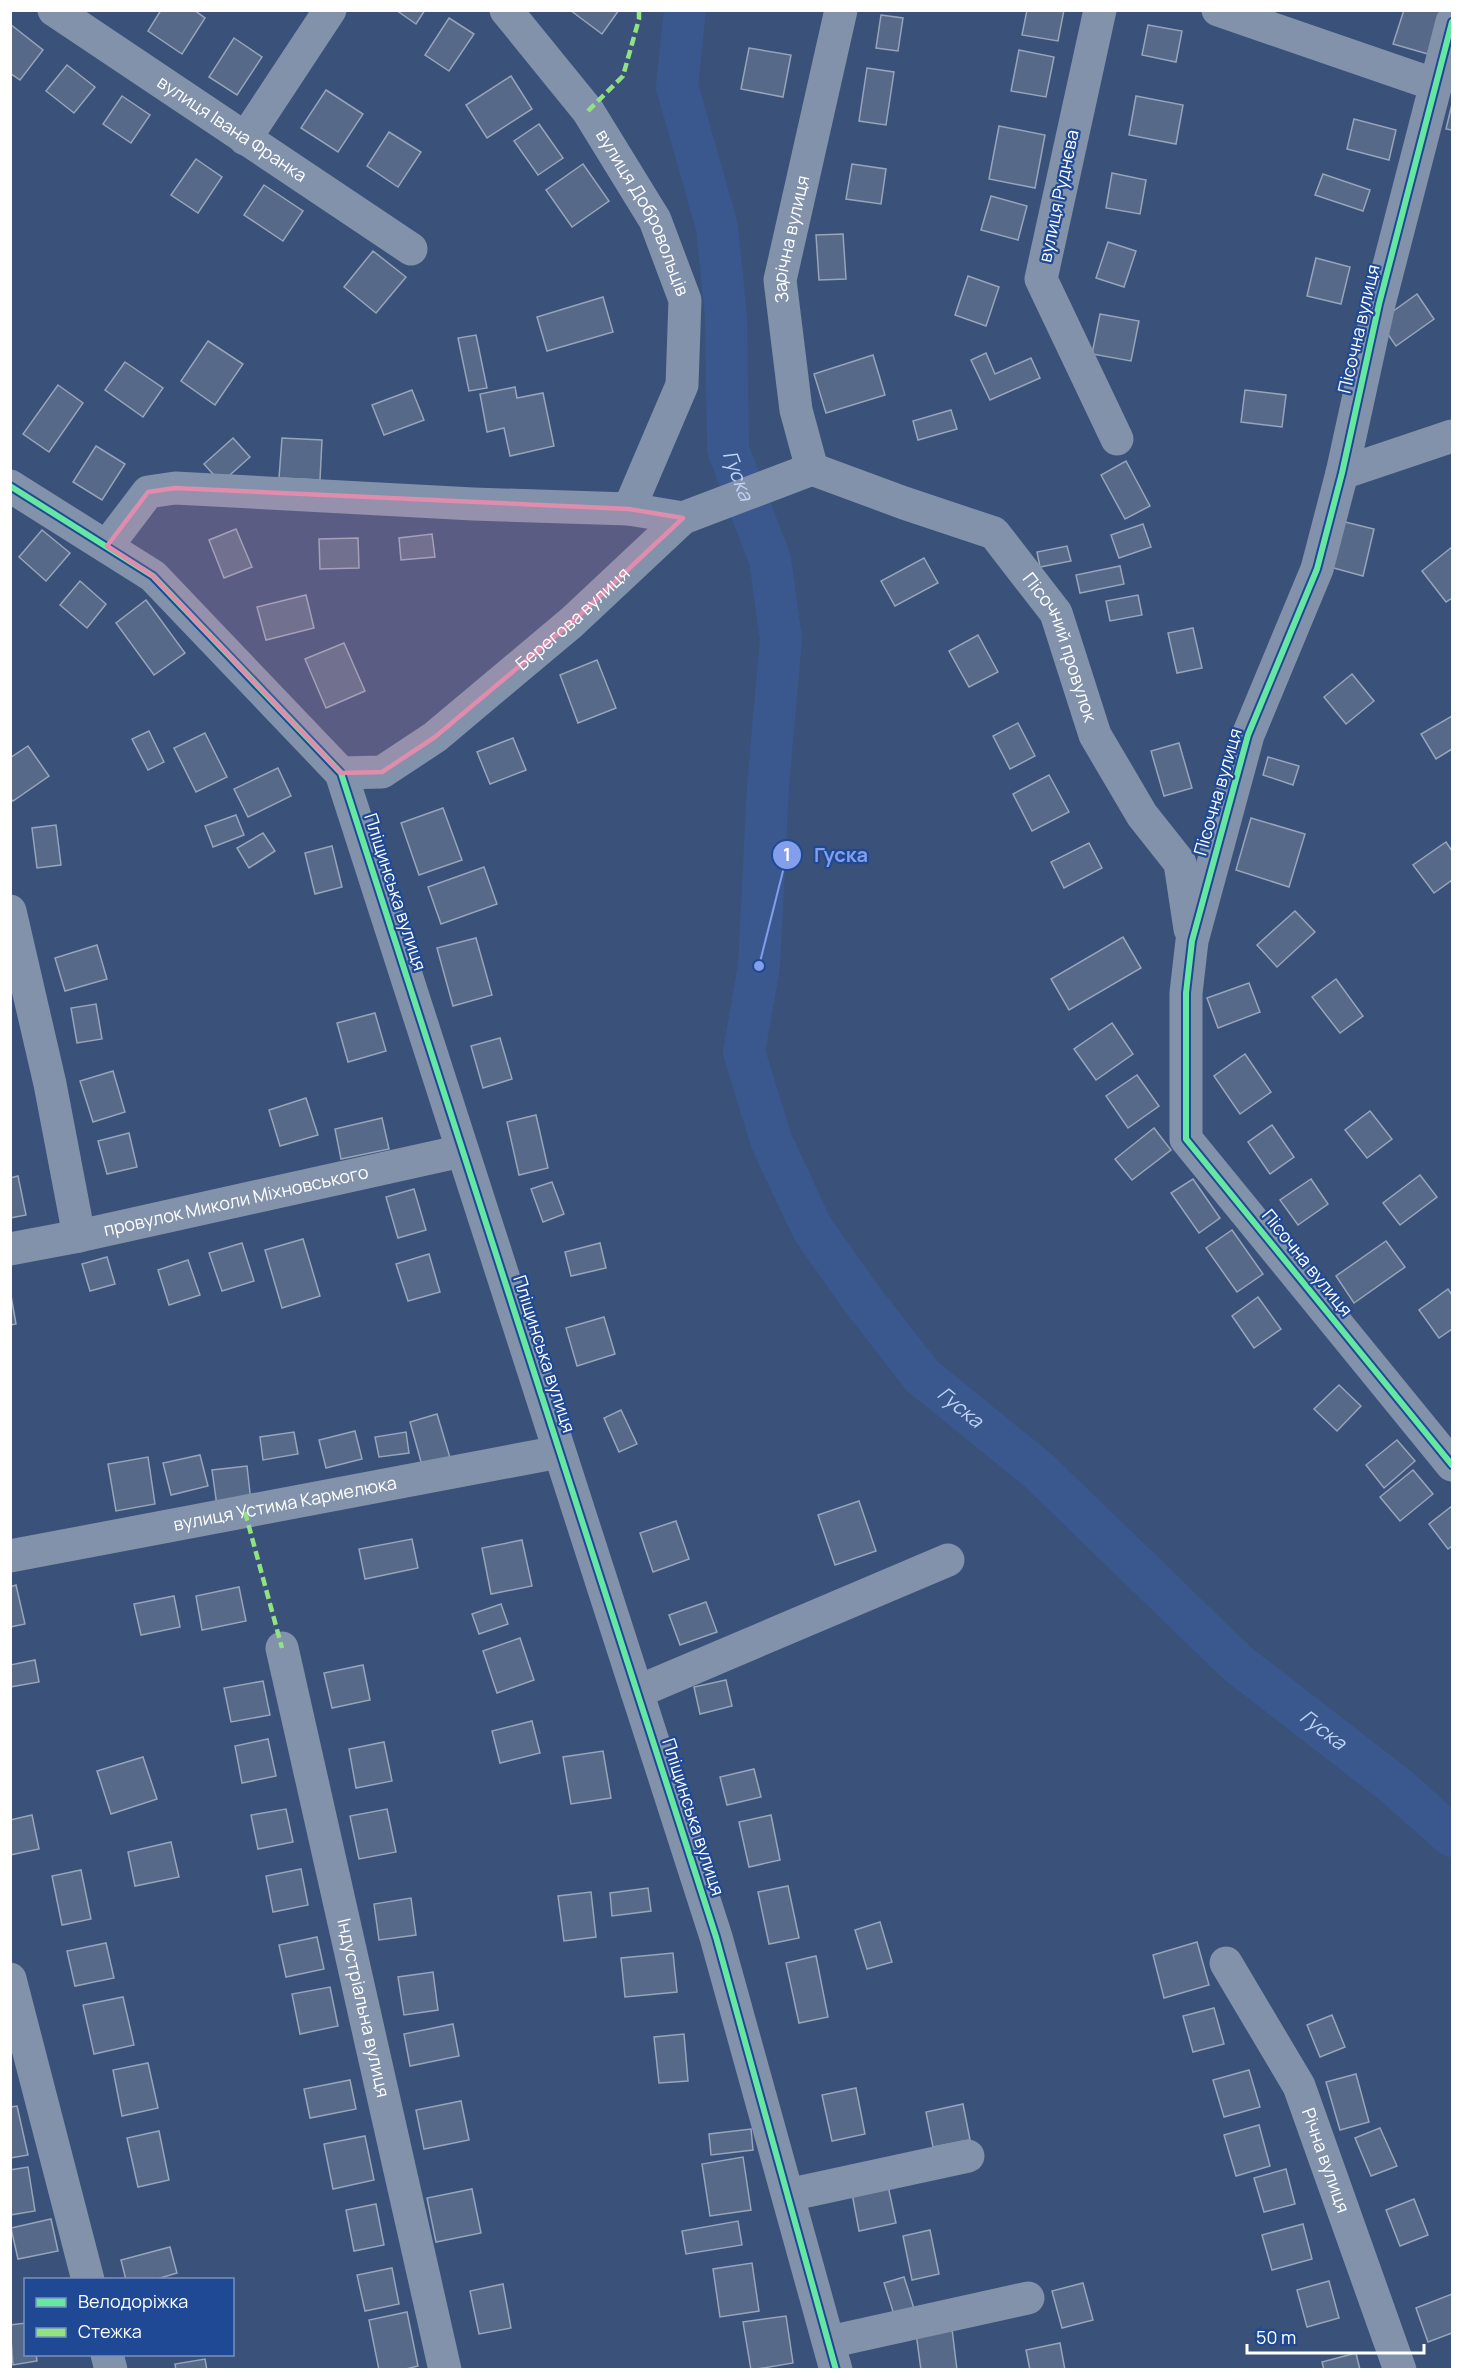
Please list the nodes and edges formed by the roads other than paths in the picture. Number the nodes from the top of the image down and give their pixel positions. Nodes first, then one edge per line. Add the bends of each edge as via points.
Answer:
1 (54, 10) edge
2 (330, 10) edge
3 (506, 10) edge
4 (840, 10) edge
5 (1100, 10) edge
6 (1218, 10) edge
7 (1452, 22) edge
8 (1436, 85) junction
9 (245, 139) junction
10 (411, 249) dead end
11 (1452, 436) edge
12 (1117, 439) dead end
13 (812, 469) junction
14 (1342, 473) junction
15 (10, 486) edge
16 (629, 508) junction
17 (683, 518) junction
18 (107, 546) junction
19 (341, 774) junction
20 (10, 910) edge
21 (1192, 941) junction
22 (462, 1151) junction
23 (79, 1236) junction
24 (10, 1249) edge
25 (560, 1452) junction
26 (1452, 1464) edge
27 (10, 1556) edge
28 (948, 1560) dead end
29 (282, 1648) dead end
30 (637, 1692) junction
31 (1226, 1963) dead end
32 (10, 1979) edge
33 (968, 2156) dead end
34 (788, 2195) junction
35 (87, 2278) edge
36 (1028, 2298) dead end
37 (832, 2356) edge
38 (446, 2370) edge
39 (1400, 2370) edge

1 - 9 street, вулиця Івана Франка
2 - 9 street
3 - 16 street, вулиця Добровольців via 588,111 655,220 685,300 682,385
4 - 13 street, Зарічна вулиця via 780,280 796,410
5 - 12 street, вулиця Руднєва via 1041,279
6 - 8 street
7 - 8 street, Пісочна вулиця
8 - 14 street, Пісочна вулиця via 1379,304
9 - 10 street, вулиця Івана Франка
11 - 14 street
13 - 17 street, Берегова вулиця
13 - 21 street, Пісочний провулок via 994,533 1056,614 1095,735 1142,814 1180,863
14 - 21 street, Пісочна вулиця via 1317,569 1248,735
15 - 18 street, Пліщинська вулиця
16 - 17 street
16 - 18 street via 175,488 148,492
17 - 19 street, Берегова вулиця via 572,622 435,737 382,772
18 - 19 street, Пліщинська вулиця via 153,576
19 - 22 street, Пліщинська вулиця
20 - 23 street via 50,1084
21 - 26 street, Пісочна вулиця via 1186,993 1186,1139
22 - 23 street, провулок Миколи Міхновського
22 - 25 street, Пліщинська вулиця
23 - 24 street, провулок Миколи Міхновського
25 - 27 street, вулиця Устима Кармелюка
25 - 30 street, Пліщинська вулиця
28 - 30 street
29 - 38 street, Індустріальна вулиця
30 - 34 street, Пліщинська вулиця via 716,1937
31 - 39 street, Річна вулиця via 1299,2086
32 - 35 street
33 - 34 street
34 - 37 street, Пліщинська вулиця
36 - 37 street

